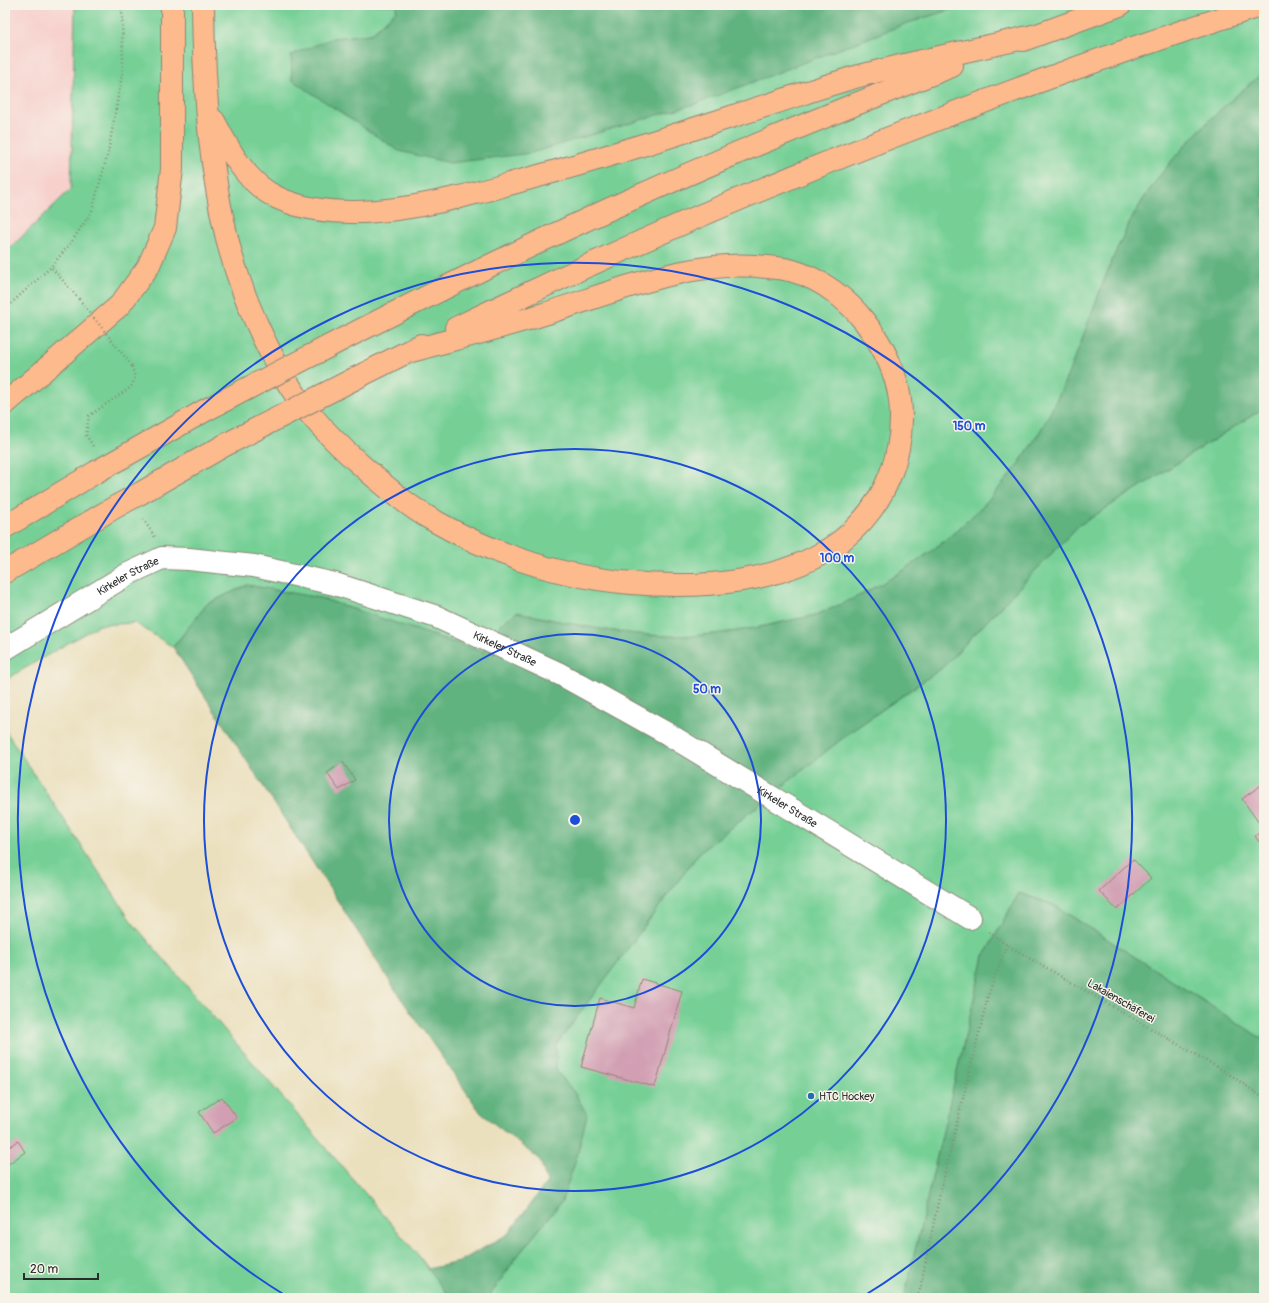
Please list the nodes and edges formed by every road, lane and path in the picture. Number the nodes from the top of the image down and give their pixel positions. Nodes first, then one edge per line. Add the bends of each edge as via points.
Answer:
1 (122, 5) edge
2 (172, 5) edge
3 (203, 5) edge
4 (1120, 5) edge
5 (1262, 5) edge
6 (1036, 35) junction
7 (208, 112) junction
8 (51, 267) junction
9 (5, 309) edge
10 (408, 352) junction
11 (132, 366) dead end
12 (5, 404) edge
13 (5, 527) edge
14 (5, 572) edge
15 (5, 649) edge
16 (970, 918) joint
17 (1008, 945) junction
18 (1264, 1098) edge
19 (918, 1298) edge

1 - 8 path via 123,69 108,153 92,211
2 - 12 highway via 172,168 165,228 148,267 120,305
3 - 7 highway
4 - 6 highway
5 - 10 highway via 1153,40 974,104 787,178 647,238
6 - 7 highway via 858,76 574,166 463,197 402,208 342,212 308,207 278,198 252,180 224,141
6 - 13 highway, bridge via 772,137 515,254 204,411
7 - 10 highway via 217,195 231,254 271,353 290,384 310,414 346,451 386,486 428,518 484,546 546,568 598,581 670,587 738,581 802,564 842,540 866,516 884,491 895,461 902,429 899,395 891,364 876,336 852,306 826,286 793,271 750,265 691,270
8 - 9 path
8 - 11 path, bridge
10 - 14 highway, bridge via 225,445
15 - 16 lane, Kirkeler Straße via 128,574 162,558 254,566 335,584 437,617 560,674 668,734
16 - 17 path, Lakaienschäferei
17 - 18 path, Lakaienschäferei via 1229,1074
17 - 19 path via 988,996 940,1194

